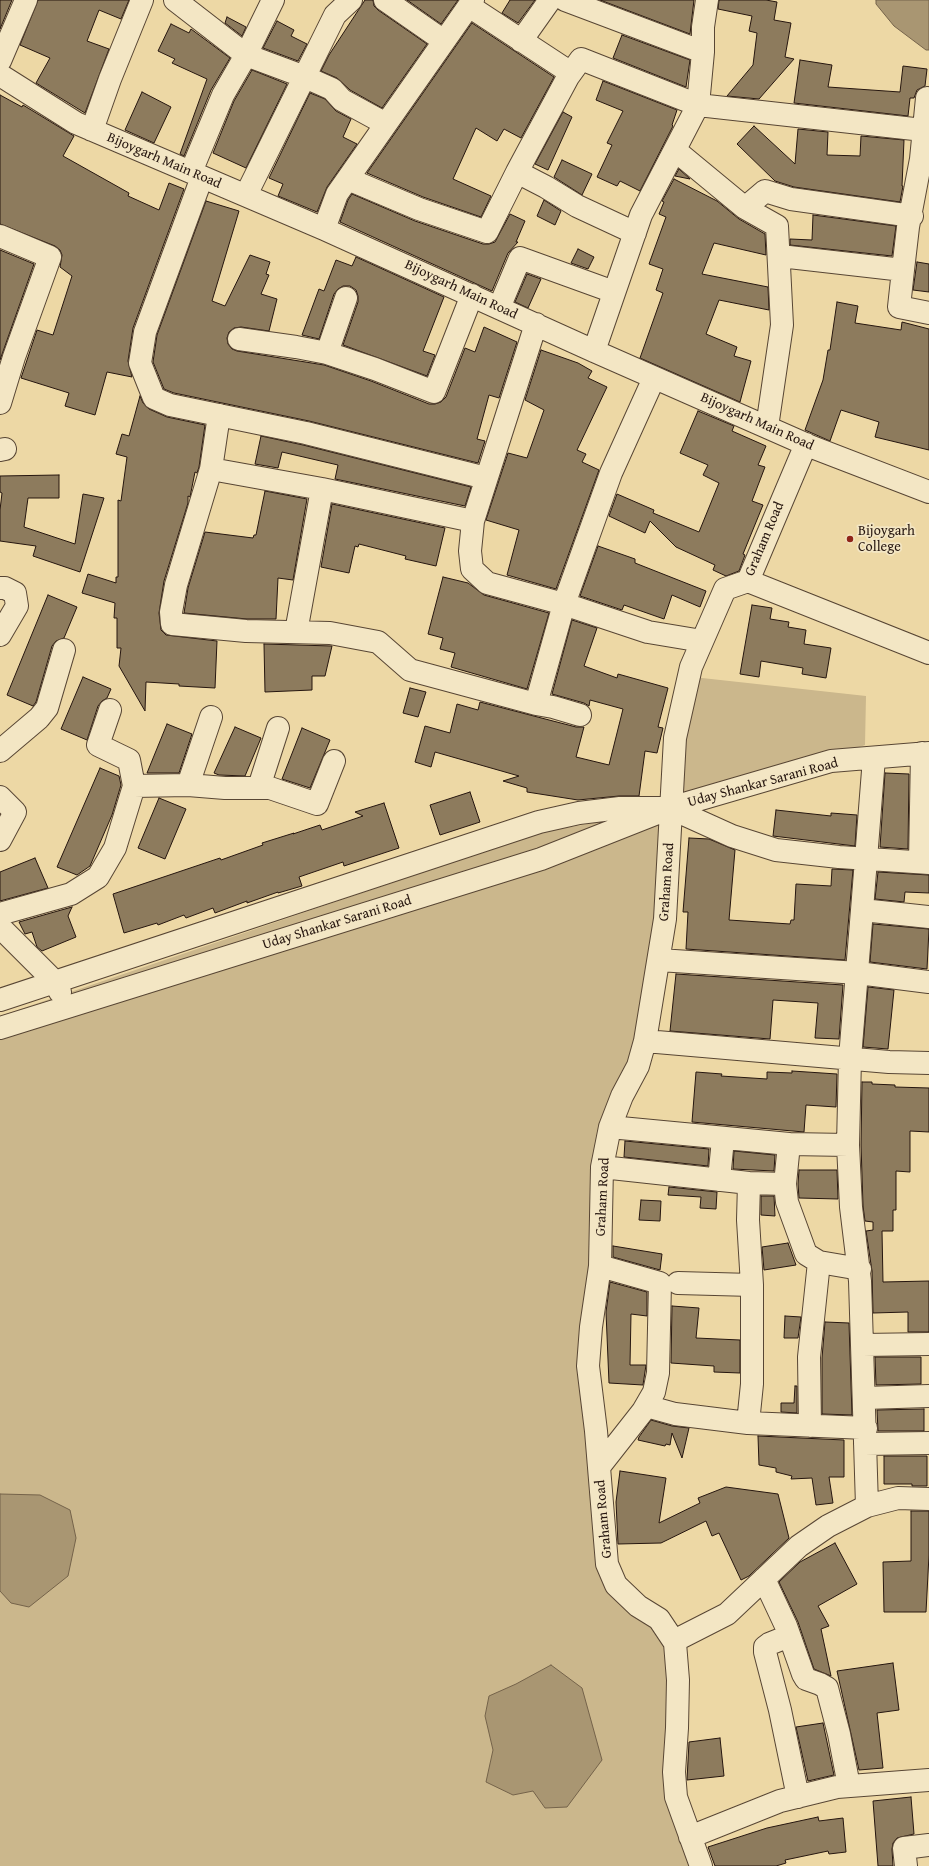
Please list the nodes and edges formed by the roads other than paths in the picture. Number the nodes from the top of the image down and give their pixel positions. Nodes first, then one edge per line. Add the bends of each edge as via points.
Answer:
1 (26, 0) edge
2 (142, 0) edge
3 (175, 0) edge
4 (273, 0) edge
5 (351, 0) edge
6 (385, 0) edge
7 (550, 0) edge
8 (565, 0) edge
9 (707, 0) edge
10 (471, 3) edge
11 (444, 41) junction
12 (521, 41) junction
13 (703, 52) junction
14 (246, 55) junction
15 (0, 61) edge
16 (571, 73) junction
17 (0, 75) edge
18 (305, 77) junction
19 (927, 98) dead end
20 (698, 105) junction
21 (386, 124) junction
22 (92, 130) junction
23 (923, 130) junction
24 (676, 151) junction
25 (516, 172) junction
26 (196, 174) junction
27 (348, 179) junction
28 (246, 195) junction
29 (745, 208) junction
30 (912, 216) junction
31 (324, 229) junction
32 (635, 233) junction
33 (0, 236) edge
34 (780, 256) junction
35 (904, 270) junction
36 (614, 292) junction
37 (472, 295) junction
38 (346, 298) dead end
39 (499, 308) junction
40 (929, 313) edge
41 (536, 324) junction
42 (238, 339) dead end
43 (594, 351) junction
44 (327, 353) junction
45 (7, 355) edge
46 (654, 378) junction
47 (0, 403) edge
48 (219, 415) junction
49 (767, 427) junction
50 (806, 444) junction
51 (211, 469) junction
52 (486, 478) junction
53 (928, 485) edge
54 (322, 489) junction
55 (473, 522) junction
56 (748, 581) junction
57 (0, 588) edge
58 (564, 604) junction
59 (296, 632) junction
60 (0, 635) edge
61 (702, 641) junction
62 (64, 650) dead end
63 (929, 653) edge
64 (536, 704) junction
65 (110, 710) dead end
66 (580, 715) dead end
67 (211, 717) dead end
68 (278, 728) dead end
69 (0, 751) edge
70 (926, 753) edge
71 (874, 758) junction
72 (334, 760) dead end
73 (188, 785) junction
74 (134, 786) junction
75 (259, 787) junction
76 (0, 798) edge
77 (670, 808) junction
78 (0, 840) edge
79 (866, 859) junction
80 (924, 863) edge
81 (862, 910) junction
82 (0, 914) edge
83 (929, 917) edge
84 (0, 927) edge
85 (659, 960) junction
86 (858, 973) junction
87 (54, 981) junction
88 (929, 982) edge
89 (0, 1000) edge
90 (67, 1006) junction
91 (0, 1028) edge
92 (645, 1041) junction
93 (850, 1058) junction
94 (929, 1063) edge
95 (610, 1126) junction
96 (723, 1139) junction
97 (789, 1144) junction
98 (848, 1145) junction
99 (602, 1167) junction
100 (719, 1180) junction
101 (748, 1183) junction
102 (785, 1184) junction
103 (819, 1262) junction
104 (600, 1266) junction
105 (860, 1269) junction
106 (678, 1283) dead end
107 (752, 1285) junction
108 (929, 1344) edge
109 (863, 1345) junction
110 (929, 1396) edge
111 (865, 1398) junction
112 (646, 1406) junction
113 (748, 1423) junction
114 (810, 1426) junction
115 (866, 1436) junction
116 (929, 1443) edge
117 (599, 1467) junction
118 (929, 1499) edge
119 (867, 1506) junction
120 (764, 1579) junction
121 (789, 1636) junction
122 (674, 1641) junction
123 (929, 1780) edge
124 (849, 1786) junction
125 (798, 1797) junction
126 (690, 1837) junction
127 (929, 1845) edge
128 (701, 1866) edge
129 (906, 1866) edge

1 - 15 street
2 - 22 street
3 - 14 street
4 - 14 street
5 - 18 street via 335,15
6 - 11 street
7 - 12 street
8 - 13 street
9 - 13 street
10 - 11 street
10 - 12 street
11 - 21 street
12 - 16 street
13 - 20 street
14 - 18 street
14 - 26 street via 223,95
16 - 20 street via 581,59
16 - 25 street
17 - 22 street, Bijoygarh Main Road via 76,123
18 - 21 street via 332,89 342,100
18 - 28 street
19 - 23 street
20 - 23 street
20 - 24 street
21 - 27 street
22 - 26 street, Bijoygarh Main Road
23 - 30 street
24 - 29 street
24 - 32 street via 641,215
25 - 27 street via 487,232 419,209
25 - 32 street via 577,206
26 - 28 street, Bijoygarh Main Road
26 - 48 street via 145,332 140,363 154,398 170,405
27 - 31 street via 337,194
28 - 31 street, Bijoygarh Main Road
29 - 30 street via 765,191 791,199
29 - 34 street via 777,226
30 - 35 street via 908,227
31 - 37 street, Bijoygarh Main Road
32 - 36 street
33 - 45 street via 50,257
34 - 35 street
34 - 49 street via 782,325
35 - 40 street via 899,308
36 - 39 street via 520,258
36 - 43 street
37 - 39 street, Bijoygarh Main Road
37 - 44 street via 434,392
38 - 44 street
39 - 41 street, Bijoygarh Main Road
41 - 43 street, Bijoygarh Main Road
41 - 52 street
42 - 44 street
43 - 46 street, Bijoygarh Main Road
45 - 47 street
46 - 49 street, Bijoygarh Main Road
46 - 58 street via 611,473
48 - 51 street
48 - 52 street via 306,433
49 - 50 street, Bijoygarh Main Road
50 - 53 street, Bijoygarh Main Road
50 - 56 street, Graham Road
51 - 54 street
51 - 59 street via 176,585 171,612 172,624 246,631
52 - 55 street
54 - 55 street
54 - 59 street
55 - 58 street via 470,551 472,569 487,584
56 - 61 street, Graham Road via 725,589
56 - 63 street
57 - 60 street via 15,593 17,606
58 - 61 street via 648,632
58 - 64 street
59 - 64 street via 330,633 378,642 410,670
61 - 77 street, Graham Road via 691,667 674,738
62 - 69 street via 47,708
64 - 66 street via 553,706
65 - 74 street via 98,745 128,760
67 - 73 street
68 - 75 street
70 - 71 street, Uday Shankar Sarani Road
70 - 80 street
71 - 77 street, Uday Shankar Sarani Road via 831,762
71 - 79 street
72 - 75 street via 317,804 270,788
73 - 74 street
73 - 75 street
74 - 82 street via 115,848 98,878 71,894
76 - 78 street via 16,812
77 - 79 street via 732,836 776,850
77 - 85 street, Graham Road via 665,919
77 - 87 street, Uday Shankar Sarani Road via 613,809 539,822
77 - 90 street, Uday Shankar Sarani Road via 541,860
79 - 80 street
79 - 81 street
81 - 83 street
81 - 86 street
84 - 87 street
85 - 86 street
85 - 92 street, Graham Road
86 - 88 street
86 - 93 street
87 - 89 street, Uday Shankar Sarani Road
87 - 90 street
90 - 91 street, Uday Shankar Sarani Road
92 - 93 street
92 - 95 street, Graham Road via 638,1066
93 - 94 street
93 - 98 street
95 - 96 street
95 - 99 street, Graham Road
96 - 97 street
96 - 100 street
97 - 98 street
97 - 102 street
98 - 105 street via 851,1206
99 - 100 street
99 - 104 street, Graham Road
100 - 101 street
101 - 102 street
101 - 107 street
102 - 103 street via 787,1202 806,1254
103 - 105 street
103 - 114 street via 809,1357
104 - 112 street via 660,1283 658,1373 654,1392
104 - 117 street, Graham Road via 590,1327 588,1366
105 - 109 street
106 - 107 street
107 - 113 street via 752,1384
108 - 109 street
109 - 111 street
110 - 111 street
111 - 115 street
112 - 113 street via 674,1414
112 - 117 street
113 - 114 street
114 - 115 street
115 - 116 street
115 - 119 street
117 - 122 street, Graham Road via 607,1564 616,1585 638,1606 659,1619
118 - 119 street via 898,1498
119 - 120 street via 828,1526 799,1546
120 - 121 street
120 - 122 street via 727,1614
121 - 124 street via 806,1679 827,1688
121 - 125 street via 769,1644 765,1652
122 - 126 street, Graham Road via 678,1680 674,1772 676,1797
123 - 124 street
124 - 125 street
125 - 126 street via 780,1801
126 - 128 street, Graham Road
127 - 129 street via 904,1848

